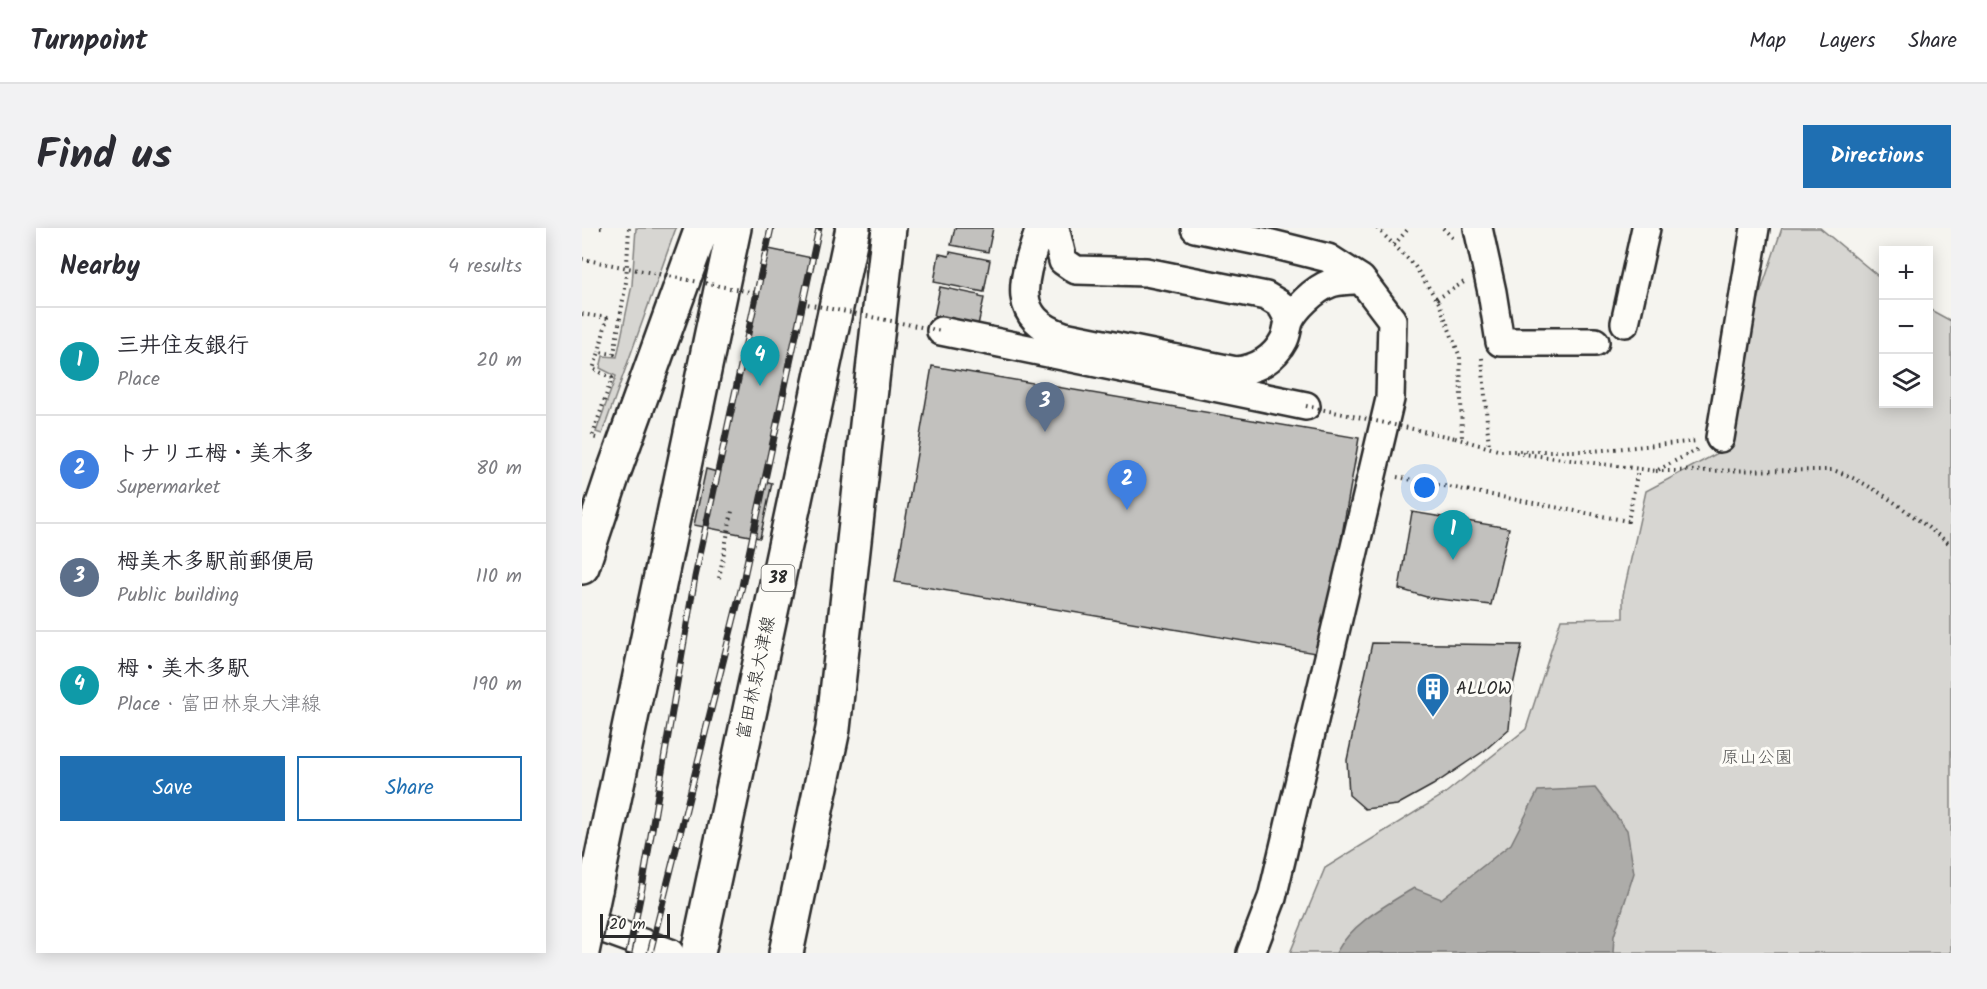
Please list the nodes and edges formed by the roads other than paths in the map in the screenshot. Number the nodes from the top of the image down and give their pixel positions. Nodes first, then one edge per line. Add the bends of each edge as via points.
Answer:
1 (702, 228) edge
2 (734, 228) edge
3 (853, 228) edge
4 (889, 228) edge
5 (1040, 228) edge
6 (1055, 228) edge
7 (1195, 228) edge
8 (1478, 228) edge
9 (1646, 228) edge
10 (1755, 228) edge
11 (1361, 279) junction
12 (1289, 320) junction
13 (1625, 322) dead end
14 (941, 331) road end
15 (1595, 342) dead end
16 (1306, 406) road end
17 (1720, 438) road end
18 (582, 567) edge
19 (582, 921) edge
20 (701, 941) edge
21 (582, 952) edge
22 (670, 953) edge
23 (786, 953) edge
24 (1251, 953) edge

1 - 18 main road
2 - 21 main road, bridge
3 - 20 main road, 富田林泉大津線 / 38
4 - 23 main road via 833,729
5 - 12 street via 1023,292 1036,321 1064,336 1236,371 1249,370 1276,353 1286,338
6 - 12 street via 1063,261 1076,270 1146,272 1266,296 1281,305
7 - 11 street via 1328,258
8 - 15 street via 1500,342
9 - 13 street
10 - 17 street
11 - 12 street via 1329,283 1308,297
11 - 24 street via 1392,320 1390,399 1272,898
14 - 16 street
19 - 22 street

